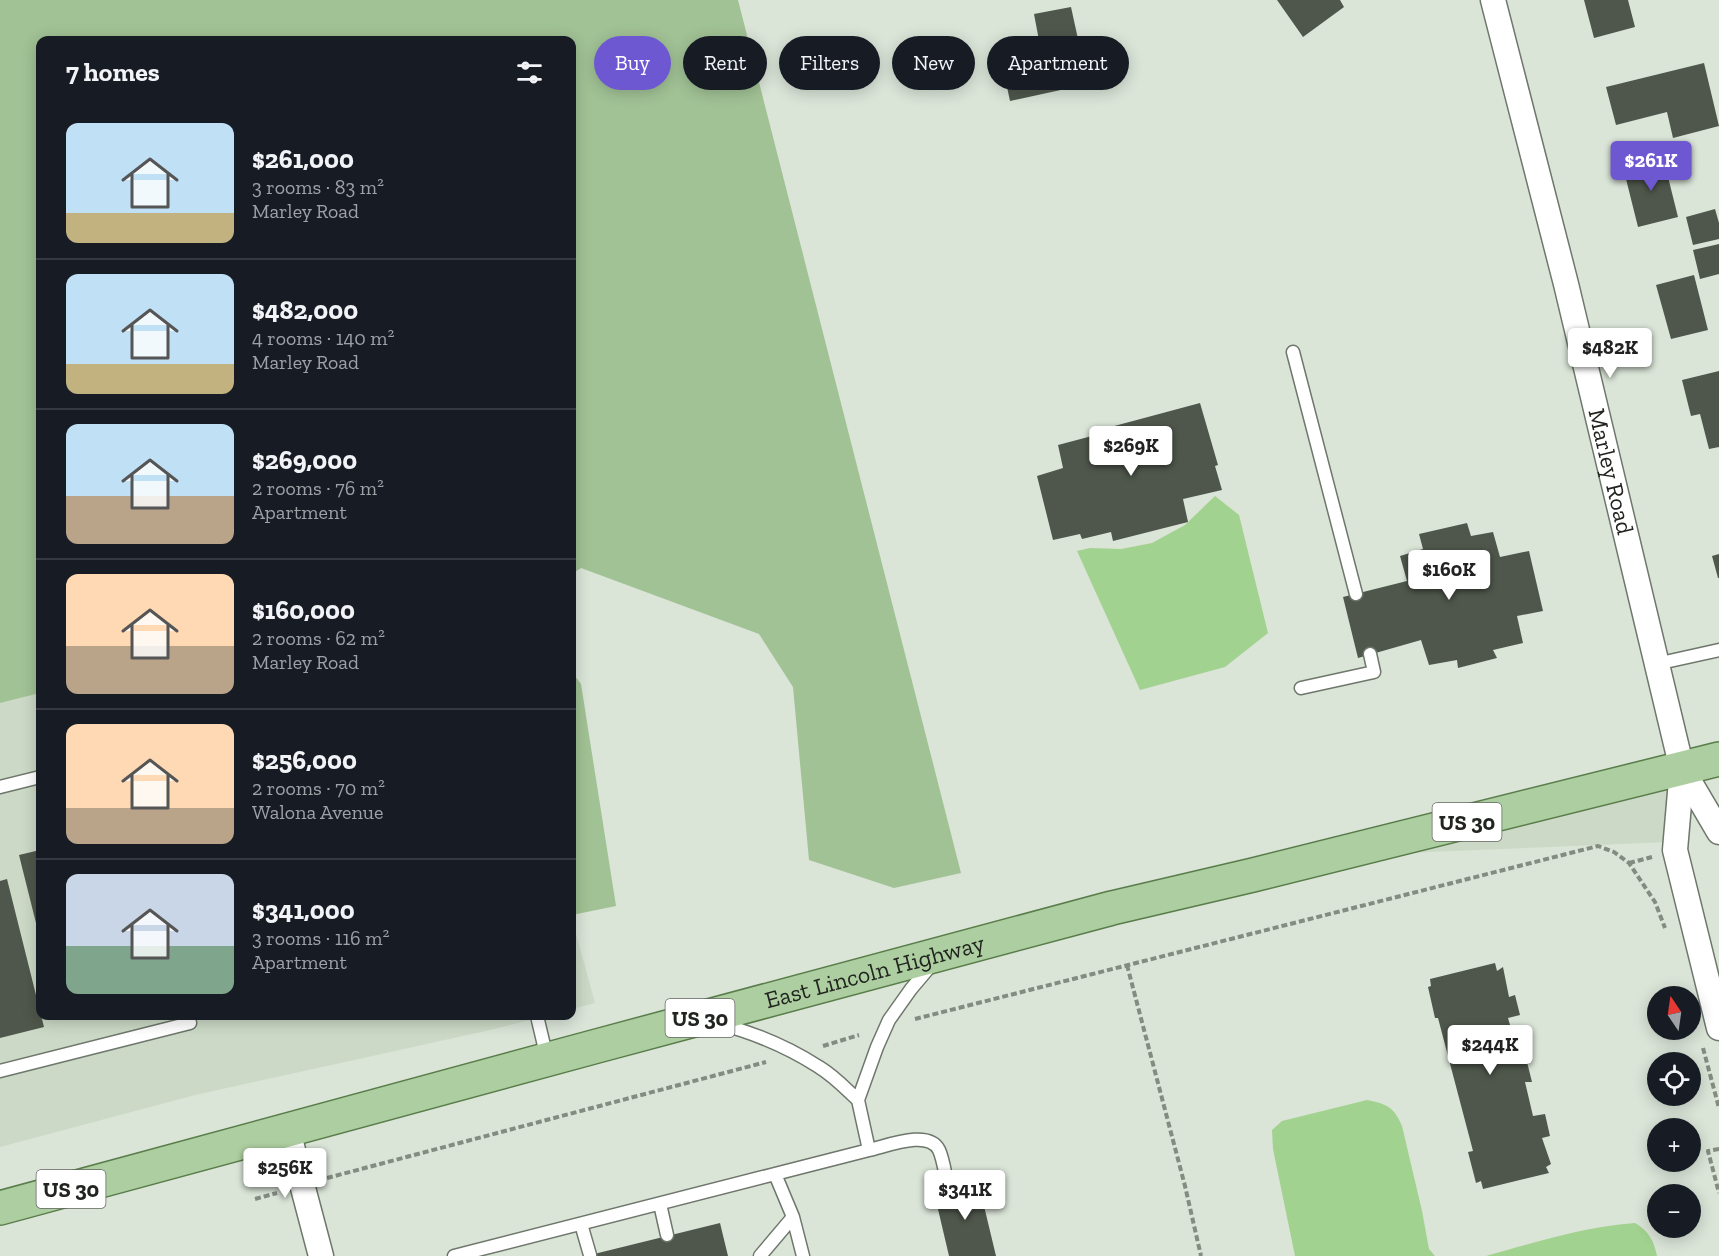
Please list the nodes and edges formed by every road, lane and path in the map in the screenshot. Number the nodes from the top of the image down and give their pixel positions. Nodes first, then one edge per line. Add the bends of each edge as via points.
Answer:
1 (1493, 0) edge
2 (1293, 352) dead end
3 (1356, 594) dead end
4 (1719, 650) edge
5 (1370, 654) dead end
6 (1656, 664) junction
7 (1301, 688) dead end
8 (1719, 759) edge
9 (1682, 769) junction
10 (36, 778) edge
11 (0, 787) edge
12 (1719, 832) edge
13 (1668, 935) dead end
14 (942, 954) junction
15 (1127, 965) junction
16 (698, 1019) junction
17 (189, 1020) edge
18 (538, 1020) edge
19 (886, 1028) junction
20 (1710, 1036) edge
21 (795, 1054) junction
22 (547, 1059) junction
23 (0, 1071) edge
24 (858, 1100) junction
25 (1719, 1108) edge
26 (288, 1131) junction
27 (1719, 1149) edge
28 (869, 1150) junction
29 (352, 1170) dead end
30 (775, 1174) junction
31 (948, 1186) dead end
32 (1719, 1193) edge
33 (660, 1204) junction
34 (0, 1208) edge
35 (794, 1217) junction
36 (581, 1224) junction
37 (668, 1234) dead end
38 (483, 1252) edge
39 (590, 1255) edge
40 (321, 1256) edge
41 (454, 1256) edge
42 (760, 1256) edge
43 (803, 1256) edge
44 (1201, 1256) edge

1 - 6 street, Marley Road via 1566,284
2 - 3 lane
4 - 6 lane
5 - 7 lane via 1374,672
6 - 9 street, Marley Road
8 - 9 main road, East Lincoln Highway / US 30
9 - 12 street
9 - 14 main road, East Lincoln Highway / US 30
9 - 20 street via 1675,850
10 - 11 lane
13 - 15 path via 1655,902 1629,863 1598,846
14 - 16 main road, East Lincoln Highway / US 30
14 - 19 lane via 911,989
15 - 19 path
15 - 44 path
16 - 21 lane via 735,1028
16 - 22 main road, East Lincoln Highway / US 30
17 - 23 lane via 190,1023
18 - 22 lane
19 - 21 path
19 - 24 lane
20 - 25 path
21 - 24 lane via 821,1067
21 - 29 path
22 - 26 main road, East Lincoln Highway / US 30
24 - 28 lane
26 - 34 main road, East Lincoln Highway / US 30
26 - 40 street
27 - 32 path via 1708,1151
28 - 30 lane
28 - 31 lane via 918,1139 930,1141 938,1148
30 - 33 lane
30 - 35 lane
33 - 36 lane
33 - 37 lane
35 - 42 lane
35 - 43 lane
36 - 38 lane
36 - 39 lane
38 - 41 lane

